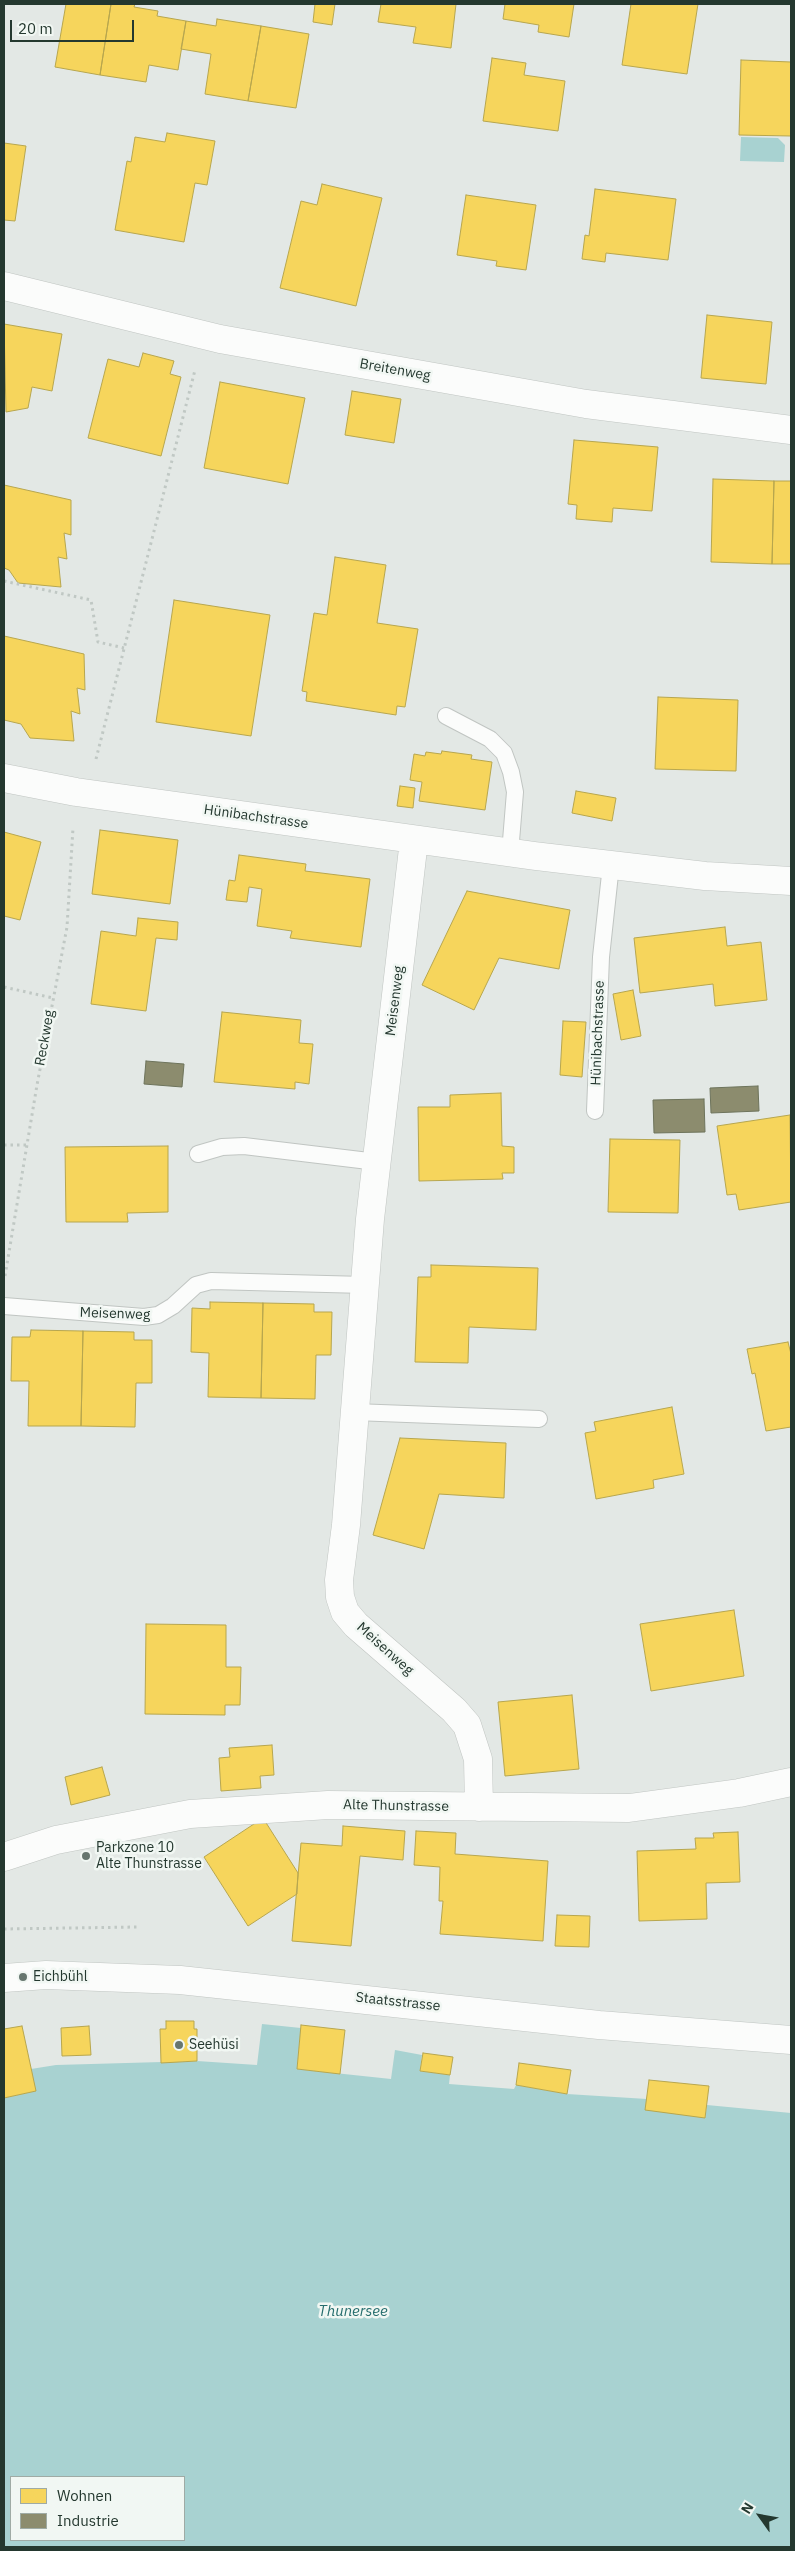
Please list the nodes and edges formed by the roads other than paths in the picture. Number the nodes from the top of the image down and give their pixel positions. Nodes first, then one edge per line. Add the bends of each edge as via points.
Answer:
1 (4, 286) edge
2 (791, 430) edge
3 (446, 716) dead end
4 (4, 778) edge
5 (414, 840) junction
6 (510, 853) junction
7 (611, 865) junction
8 (791, 882) edge
9 (595, 1111) dead end
10 (198, 1154) dead end
11 (377, 1162) junction
12 (365, 1285) junction
13 (4, 1306) edge
14 (354, 1412) junction
15 (538, 1419) dead end
16 (791, 1782) edge
17 (479, 1807) junction
18 (4, 1857) edge
19 (4, 1978) edge
20 (791, 2040) edge

1 - 2 street, Breitenweg via 204,336 586,404
3 - 6 lane via 490,739 504,753 515,792
4 - 5 street, Hünibachstrasse via 81,793
5 - 6 street, Hünibachstrasse
5 - 11 street, Meisenweg
6 - 7 street, Hünibachstrasse
7 - 8 street, Hünibachstrasse
7 - 9 lane, Hünibachstrasse via 601,957
10 - 11 lane via 222,1147 244,1146
11 - 12 street, Meisenweg
12 - 13 lane, Meisenweg via 210,1281 196,1285 158,1315 144,1317
12 - 14 street, Meisenweg
14 - 15 lane
14 - 17 street, Meisenweg via 340,1597 345,1612 356,1626 454,1710 467,1725 478,1760
16 - 17 street, Alte Thunstrasse via 739,1793 629,1808
17 - 18 street, Alte Thunstrasse via 328,1805 190,1814 56,1840
19 - 20 street, Staatsstrasse via 46,1975 190,1981 599,2025

